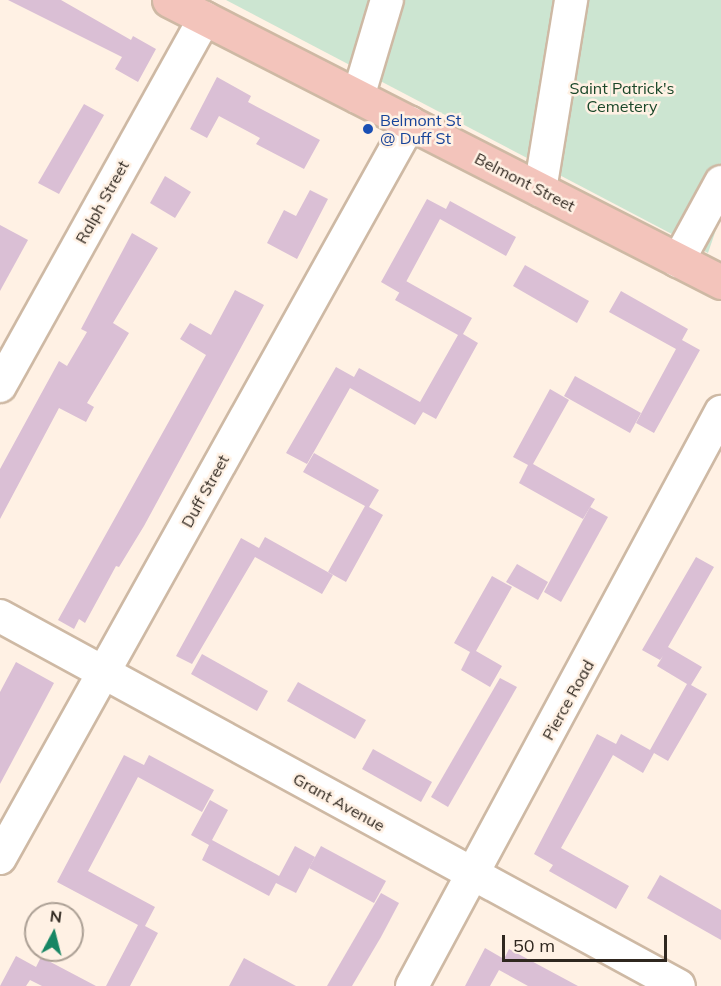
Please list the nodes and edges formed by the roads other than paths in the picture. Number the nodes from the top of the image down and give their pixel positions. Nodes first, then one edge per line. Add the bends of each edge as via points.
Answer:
1 (387, 0) edge
2 (571, 0) edge
3 (192, 8) edge
4 (358, 97) junction
5 (410, 123) junction
6 (721, 182) edge
7 (540, 190) junction
8 (678, 261) junction
9 (721, 282) edge
10 (0, 386) edge
11 (721, 412) edge
12 (0, 616) edge
13 (104, 674) junction
14 (0, 858) edge
15 (471, 874) junction
16 (412, 986) edge
17 (679, 986) edge

1 - 4 street
2 - 7 street
3 - 4 main road, Belmont Street
3 - 10 street, Ralph Street
4 - 5 main road, Belmont Street
5 - 7 main road, Belmont Street
5 - 13 street, Duff Street
6 - 8 street
7 - 8 main road, Belmont Street
8 - 9 main road, Belmont Street
11 - 15 street, Pierce Road
12 - 13 street, Grant Avenue
13 - 14 street, Duff Street
13 - 15 street, Grant Avenue
15 - 16 street, Pierce Road
15 - 17 street, Grant Avenue

